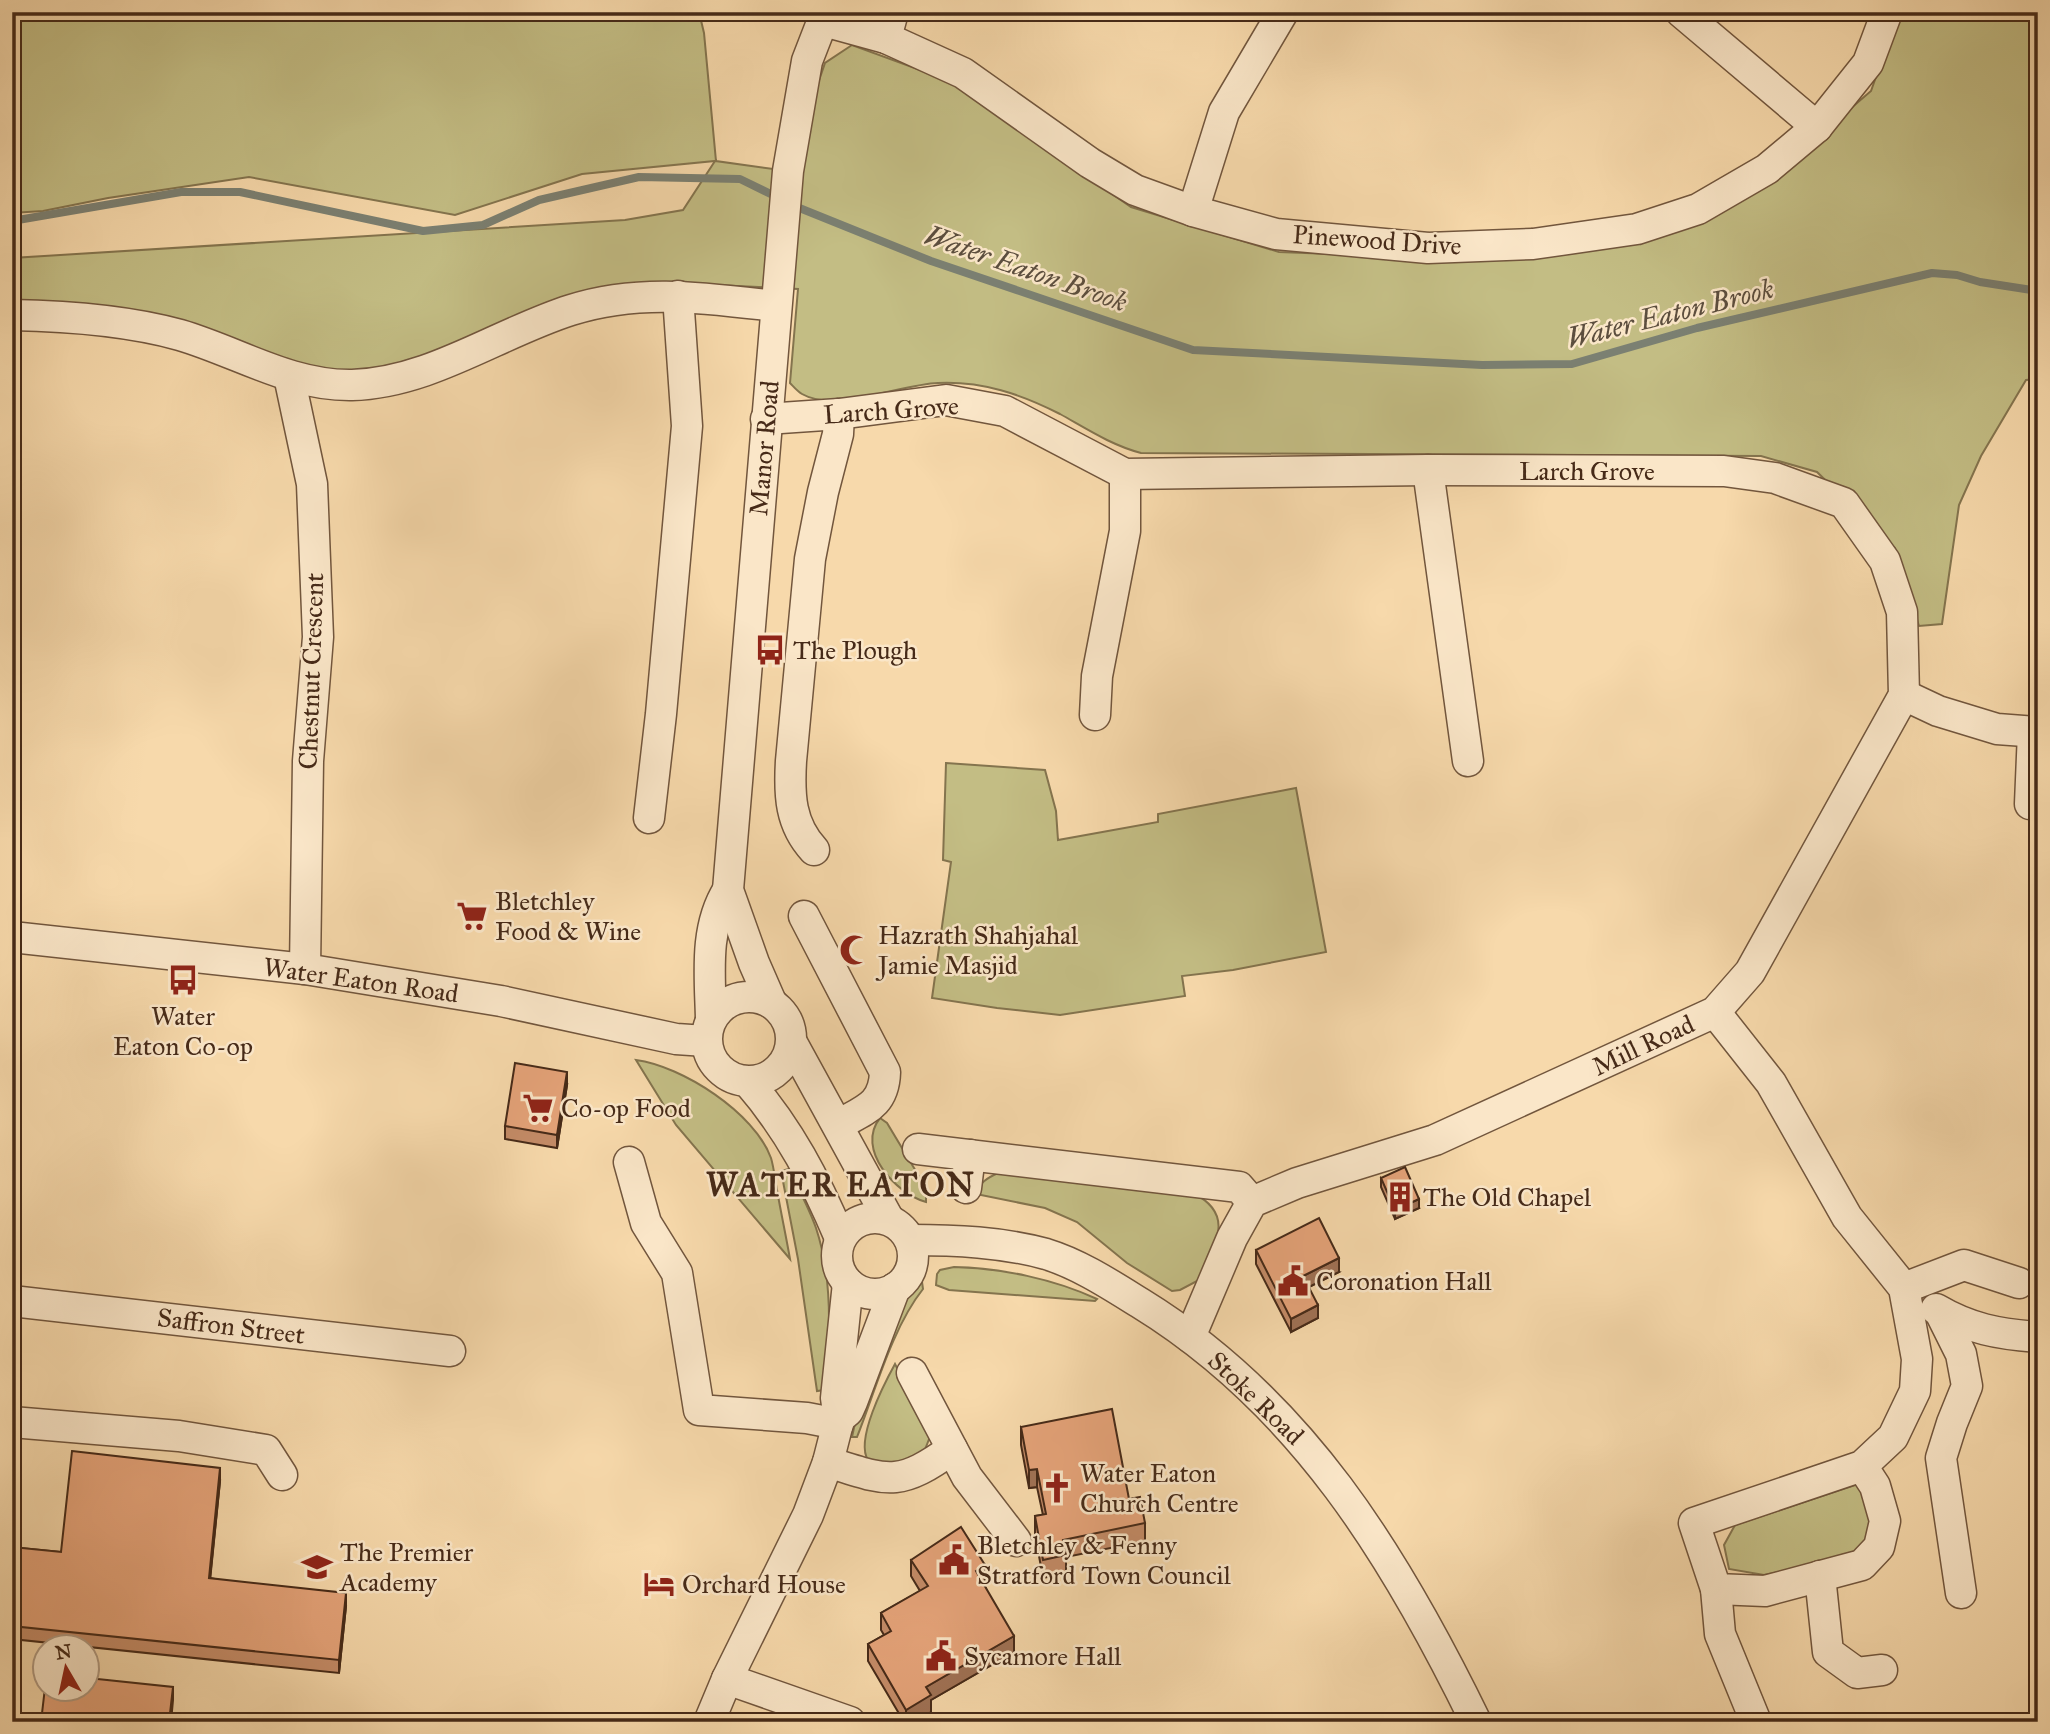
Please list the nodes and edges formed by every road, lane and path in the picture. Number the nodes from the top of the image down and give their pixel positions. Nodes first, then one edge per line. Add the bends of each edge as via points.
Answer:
1 (1283, 12) edge
2 (1681, 12) edge
3 (1887, 12) edge
4 (825, 17) edge
5 (890, 25) edge
6 (1817, 127) junction
7 (1193, 211) junction
8 (678, 296) junction
9 (775, 306) junction
10 (12, 316) edge
11 (289, 376) junction
12 (839, 414) junction
13 (766, 419) junction
14 (1428, 470) junction
15 (1125, 474) junction
16 (1904, 695) junction
17 (1095, 715) dead end
18 (2035, 732) edge
19 (1468, 761) dead end
20 (2030, 804) dead end
21 (649, 818) dead end
22 (814, 850) dead end
23 (728, 890) junction
24 (804, 916) dead end
25 (12, 937) edge
26 (305, 969) junction
27 (771, 1002) junction
28 (1715, 1012) junction
29 (709, 1030) junction
30 (792, 1043) junction
31 (748, 1082) junction
32 (838, 1125) junction
33 (918, 1149) dead end
34 (970, 1155) junction
35 (629, 1162) dead end
36 (966, 1188) dead end
37 (1252, 1202) junction
38 (899, 1230) junction
39 (840, 1238) junction
40 (848, 1283) junction
41 (2019, 1283) dead end
42 (895, 1288) junction
43 (1904, 1290) junction
44 (12, 1301) edge
45 (1940, 1312) junction
46 (1190, 1337) junction
47 (2038, 1337) edge
48 (450, 1351) dead end
49 (912, 1373) dead end
50 (12, 1422) edge
51 (839, 1422) junction
52 (952, 1449) junction
53 (828, 1462) junction
54 (1862, 1466) junction
55 (282, 1475) dead end
56 (1016, 1541) dead end
57 (1820, 1576) junction
58 (1716, 1589) junction
59 (1961, 1593) dead end
60 (1882, 1670) dead end
61 (727, 1679) junction
62 (780, 1710) edge
63 (709, 1722) edge
64 (850, 1722) edge
65 (1476, 1722) edge
66 (1756, 1722) edge

1 - 7 street via 1224,112
2 - 6 street
3 - 6 street, Pinewood Drive via 1868,63
4 - 5 street, Pinewood Drive
4 - 9 street, Manor Road via 807,61 788,171
5 - 7 street, Pinewood Drive via 1090,163 1135,190
6 - 7 street, Pinewood Drive via 1767,169 1698,209 1637,229 1533,244 1428,248 1276,234
8 - 9 street
8 - 11 street via 631,297 572,309 439,365 386,380 332,384
8 - 21 street via 687,426
9 - 13 street, Manor Road
10 - 11 street via 176,334
11 - 26 street, Chestnut Crescent via 312,484 318,637 308,761
12 - 13 street, Larch Grove
12 - 15 street, Larch Grove via 946,400 981,405 1005,411
12 - 22 street via 810,559 789,786 803,839
13 - 23 street, Manor Road
14 - 15 street, Larch Grove
14 - 16 street, Larch Grove via 1724,471 1775,478 1844,503 1885,561 1902,612
14 - 19 street
15 - 17 street via 1125,531 1097,676
16 - 18 street via 1997,729
16 - 28 street via 1750,972
18 - 20 street
23 - 27 street, Manor Road
23 - 29 street, Manor Road via 714,918 711,940
24 - 32 street via 885,1072 874,1105
25 - 26 street, Water Eaton Road
26 - 29 street, Water Eaton Road via 501,1001 676,1039
27 - 29 street via 740,997 719,1007
27 - 30 street via 785,1015
28 - 37 street, Mill Road via 1435,1140 1297,1183
28 - 43 street, Mill Road via 1771,1083 1847,1217
29 - 31 street via 710,1055 718,1068
30 - 31 street via 779,1069
30 - 32 street
31 - 39 street via 800,1153
32 - 38 street
33 - 34 street
34 - 36 street
34 - 37 street via 1239,1188
35 - 51 street via 646,1223 677,1273 699,1410
37 - 46 street
38 - 39 street via 878,1218 856,1222
38 - 42 street via 913,1251 909,1272
38 - 46 street, Stoke Road via 1049,1255 1124,1293
39 - 40 street via 837,1264
40 - 42 street via 868,1293
40 - 51 street via 836,1398
41 - 43 street via 1964,1265
42 - 51 street via 852,1402
43 - 45 street
43 - 54 street, Mill Road via 1917,1359 1915,1391 1893,1437
44 - 48 street, Saffron Street
45 - 47 street via 1961,1324
45 - 59 street via 1961,1354 1968,1386 1941,1458
46 - 65 street, Stoke Road via 1284,1421 1350,1502 1404,1586
49 - 52 street
50 - 55 street via 179,1436 266,1450
51 - 53 street
52 - 53 street via 926,1468 903,1477 872,1476
52 - 56 street
53 - 61 street via 808,1515
54 - 57 street via 1875,1486 1885,1521 1879,1547 1862,1564
54 - 58 street, Mill Road via 1694,1524
57 - 58 street via 1765,1591
57 - 60 street via 1828,1652 1857,1673
58 - 66 street via 1720,1634
61 - 62 street
61 - 63 street
62 - 64 street

